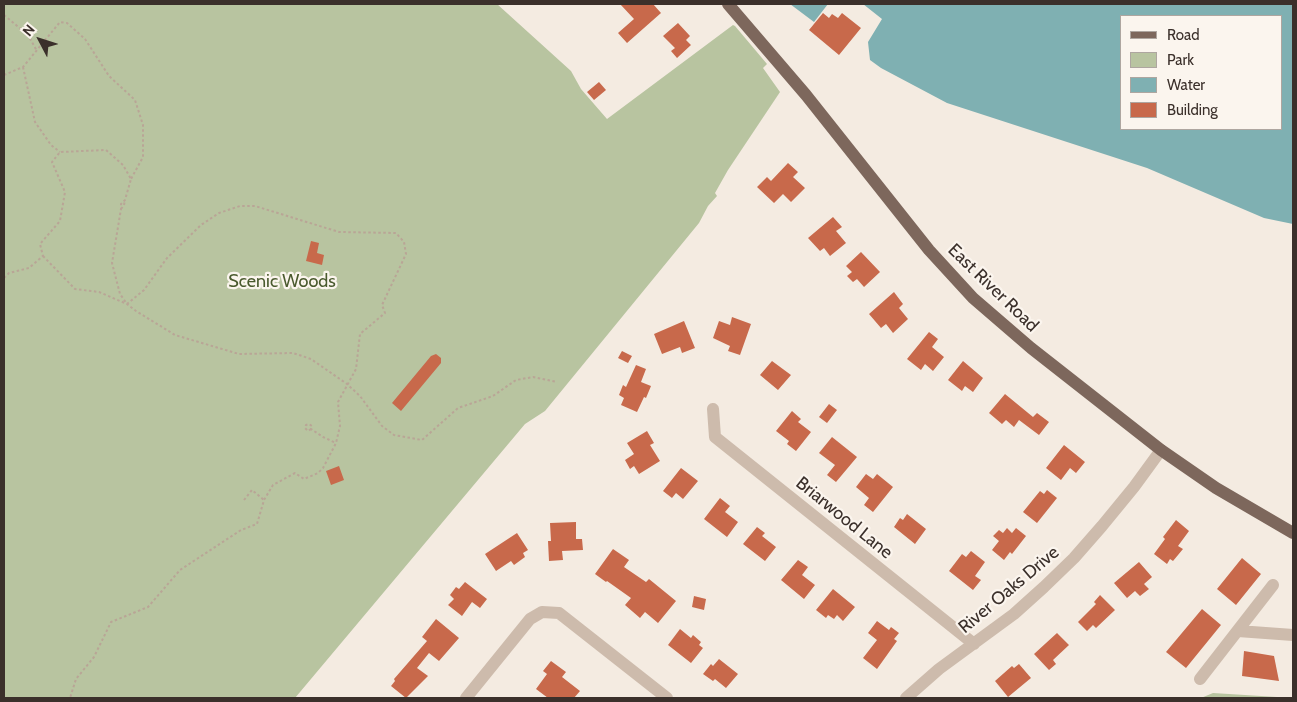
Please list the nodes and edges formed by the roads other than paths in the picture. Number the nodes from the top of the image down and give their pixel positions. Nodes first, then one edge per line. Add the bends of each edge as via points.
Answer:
1 (728, 4) edge
2 (713, 409) dead end
3 (1161, 450) junction
4 (1293, 533) edge
5 (1273, 585) dead end
6 (1238, 631) junction
7 (1293, 635) edge
8 (974, 644) junction
9 (1200, 679) dead end
10 (466, 698) edge
11 (667, 698) edge
12 (906, 698) edge

1 - 3 main road, East River Road via 967,292 1024,342
2 - 8 street, Briarwood Lane via 715,437
3 - 4 main road, East River Road via 1216,488
3 - 8 street, River Oaks Drive via 1074,558 1014,614
5 - 6 street
6 - 7 street
6 - 9 street
8 - 12 street, River Oaks Drive
10 - 11 street via 530,619 542,612 560,613

